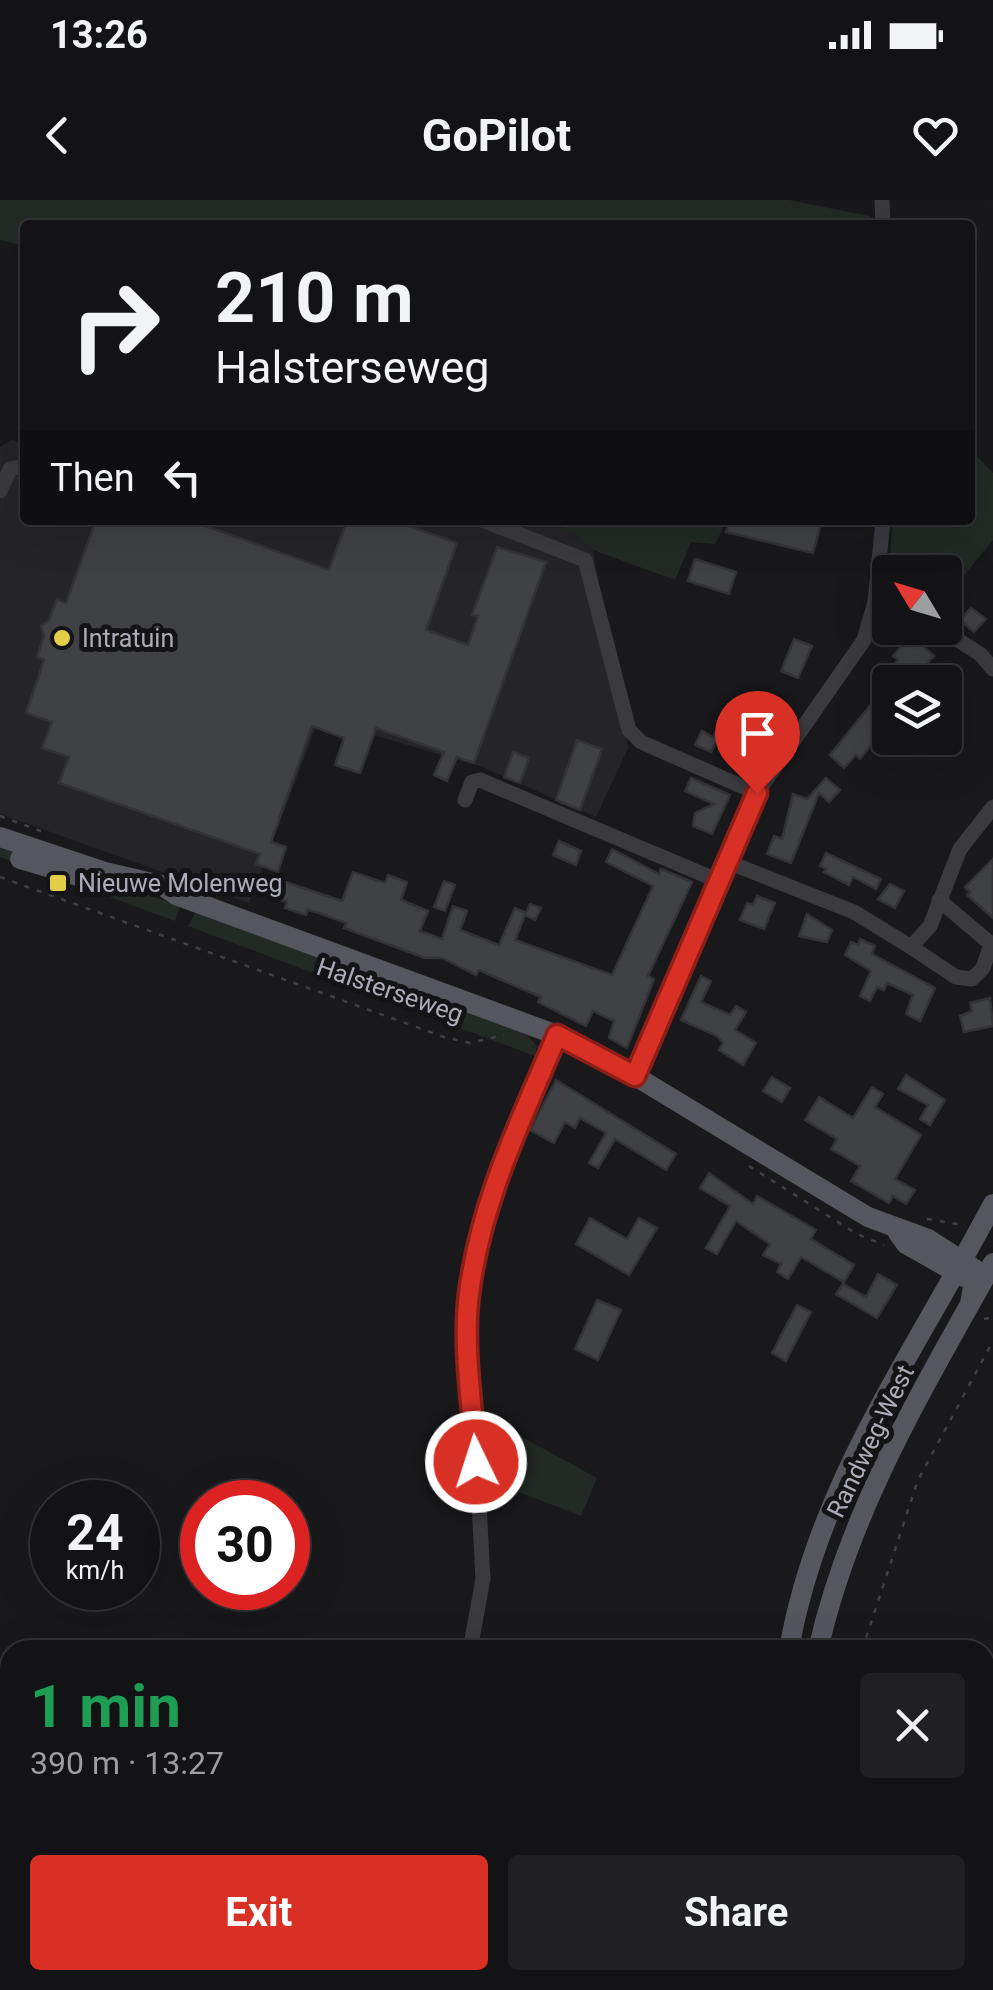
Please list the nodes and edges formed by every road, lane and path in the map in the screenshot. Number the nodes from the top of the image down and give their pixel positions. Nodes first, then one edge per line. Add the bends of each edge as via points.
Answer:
1 (20, 467) edge
2 (0, 490) edge
3 (499, 525) edge
4 (883, 525) edge
5 (883, 555) edge
6 (872, 625) edge
7 (962, 643) edge
8 (993, 669) edge
9 (757, 793) junction
10 (464, 800) dead end
11 (993, 808) edge
12 (0, 837) edge
13 (0, 851) edge
14 (728, 862) junction
15 (0, 877) edge
16 (719, 882) junction
17 (176, 895) junction
18 (938, 900) junction
19 (911, 948) junction
20 (517, 1033) dead end
21 (557, 1035) junction
22 (635, 1076) junction
23 (739, 1158) dead end
24 (993, 1204) edge
25 (894, 1240) junction
26 (976, 1267) edge
27 (969, 1307) junction
28 (993, 1318) edge
29 (993, 1341) edge
30 (472, 1640) edge
31 (791, 1640) edge
32 (820, 1640) edge
33 (865, 1640) edge

1 - 2 street via 10,469
3 - 9 street via 591,568 629,730 641,742
4 - 5 street
6 - 9 street
7 - 8 street
9 - 14 street
10 - 16 street via 480,780
11 - 18 street via 960,849
12 - 17 main road, Halsterseweg
13 - 17 main road, Halsterseweg via 66,875
14 - 16 street
14 - 19 street via 854,912
15 - 20 path, Halsterseweg via 444,1037 470,1043
16 - 22 street
17 - 21 main road, Halsterseweg
18 - 19 street via 930,926
18 - 19 street via 991,944 982,968 972,978 956,977
21 - 22 main road, Halsterseweg
21 - 30 street via 495,1179 468,1297 484,1579
22 - 25 main road, Halsterseweg
23 - 25 path via 765,1180
24 - 26 main road, Randweg-West
25 - 26 main road, Halsterseweg via 928,1239
26 - 27 main road
26 - 31 main road, Randweg-West via 832,1500
27 - 28 path via 980,1318
27 - 32 main road, Randweg-West via 860,1513
29 - 33 path via 918,1480

